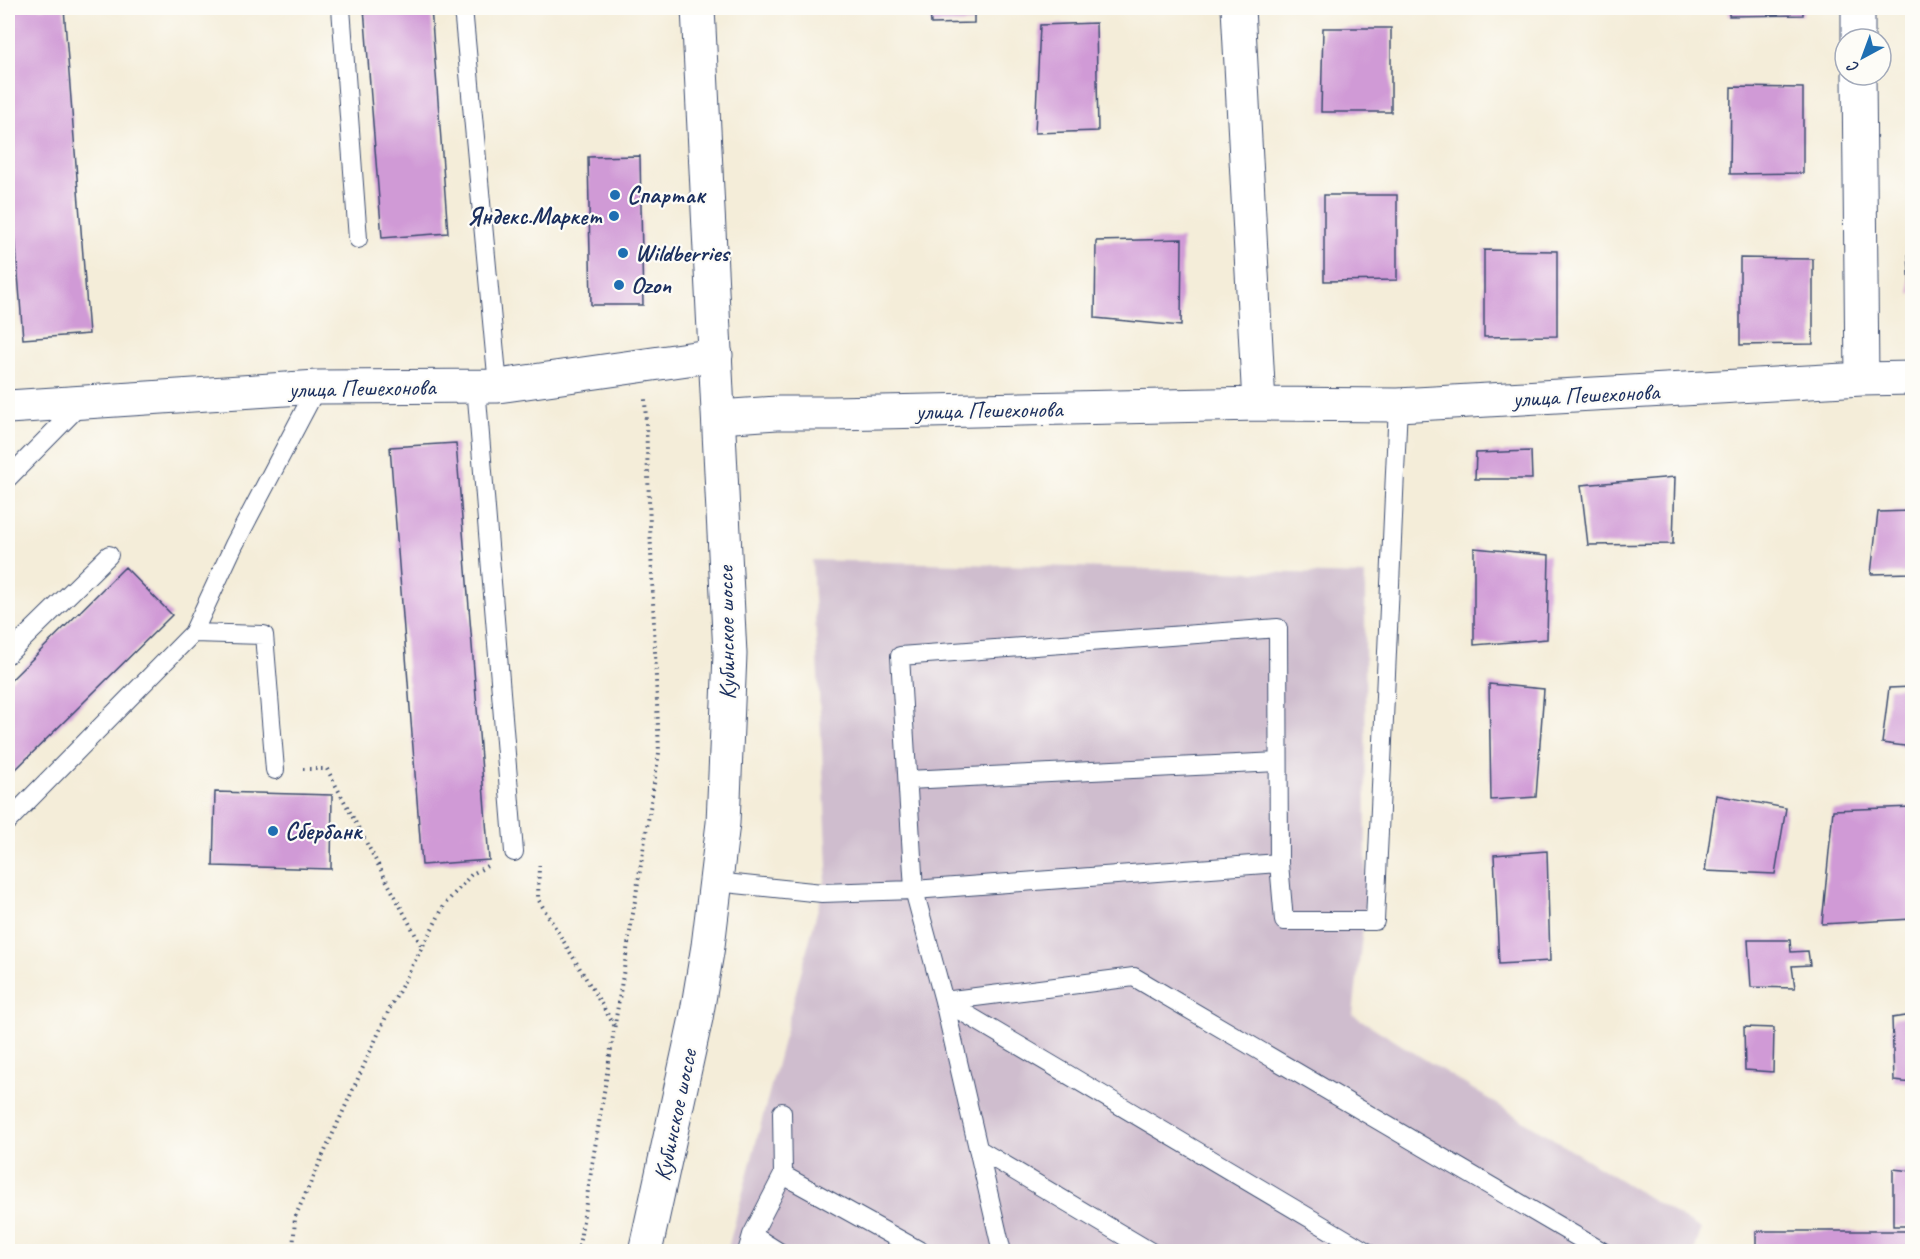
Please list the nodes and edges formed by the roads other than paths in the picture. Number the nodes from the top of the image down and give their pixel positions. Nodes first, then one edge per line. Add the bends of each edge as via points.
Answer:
1 (341, 8) edge
2 (464, 8) edge
3 (698, 8) edge
4 (1238, 8) edge
5 (1859, 87) edge
6 (358, 239) dead end
7 (716, 355) junction
8 (1912, 378) edge
9 (1862, 380) junction
10 (487, 386) junction
11 (317, 387) junction
12 (82, 403) junction
13 (1259, 404) junction
14 (1398, 405) junction
15 (8, 407) edge
16 (719, 417) junction
17 (8, 478) edge
18 (109, 555) dead end
19 (193, 633) junction
20 (8, 654) edge
21 (1278, 762) junction
22 (275, 770) road end
23 (908, 780) junction
24 (8, 821) edge
25 (514, 852) road end
26 (1279, 863) junction
27 (716, 882) junction
28 (914, 890) junction
29 (944, 1001) junction
30 (782, 1112) dead end
31 (978, 1149) junction
32 (783, 1175) junction
33 (750, 1243) edge
34 (645, 1251) edge
35 (779, 1251) edge
36 (922, 1251) edge
37 (1002, 1251) edge
38 (1150, 1251) edge
39 (1367, 1251) edge
40 (1603, 1251) edge

1 - 6 lane
2 - 10 lane
3 - 7 street, Кубинское шоссе
4 - 13 street
5 - 9 street
7 - 10 street, улица Пешехонова
7 - 16 street, Кубинское шоссе
8 - 9 street, улица Пешехонова
9 - 14 street, улица Пешехонова
10 - 11 street, улица Пешехонова
10 - 25 lane
11 - 12 street, улица Пешехонова
11 - 19 lane
12 - 15 street, улица Пешехонова
12 - 17 lane
13 - 14 street, улица Пешехонова
13 - 16 street, улица Пешехонова
14 - 26 lane via 1375,921 1284,921
16 - 27 street, Кубинское шоссе via 730,654 723,823
18 - 20 lane
19 - 22 lane via 264,635
19 - 24 lane
21 - 23 lane
21 - 23 lane via 1278,628 900,656
21 - 26 lane
23 - 28 lane
26 - 28 lane
27 - 28 lane via 822,893
27 - 34 street, Кубинское шоссе via 696,1018
28 - 29 lane
29 - 31 lane
29 - 39 lane
29 - 40 lane via 1134,977
30 - 32 lane
31 - 37 lane
31 - 38 lane
32 - 33 lane
32 - 36 lane
33 - 35 lane

